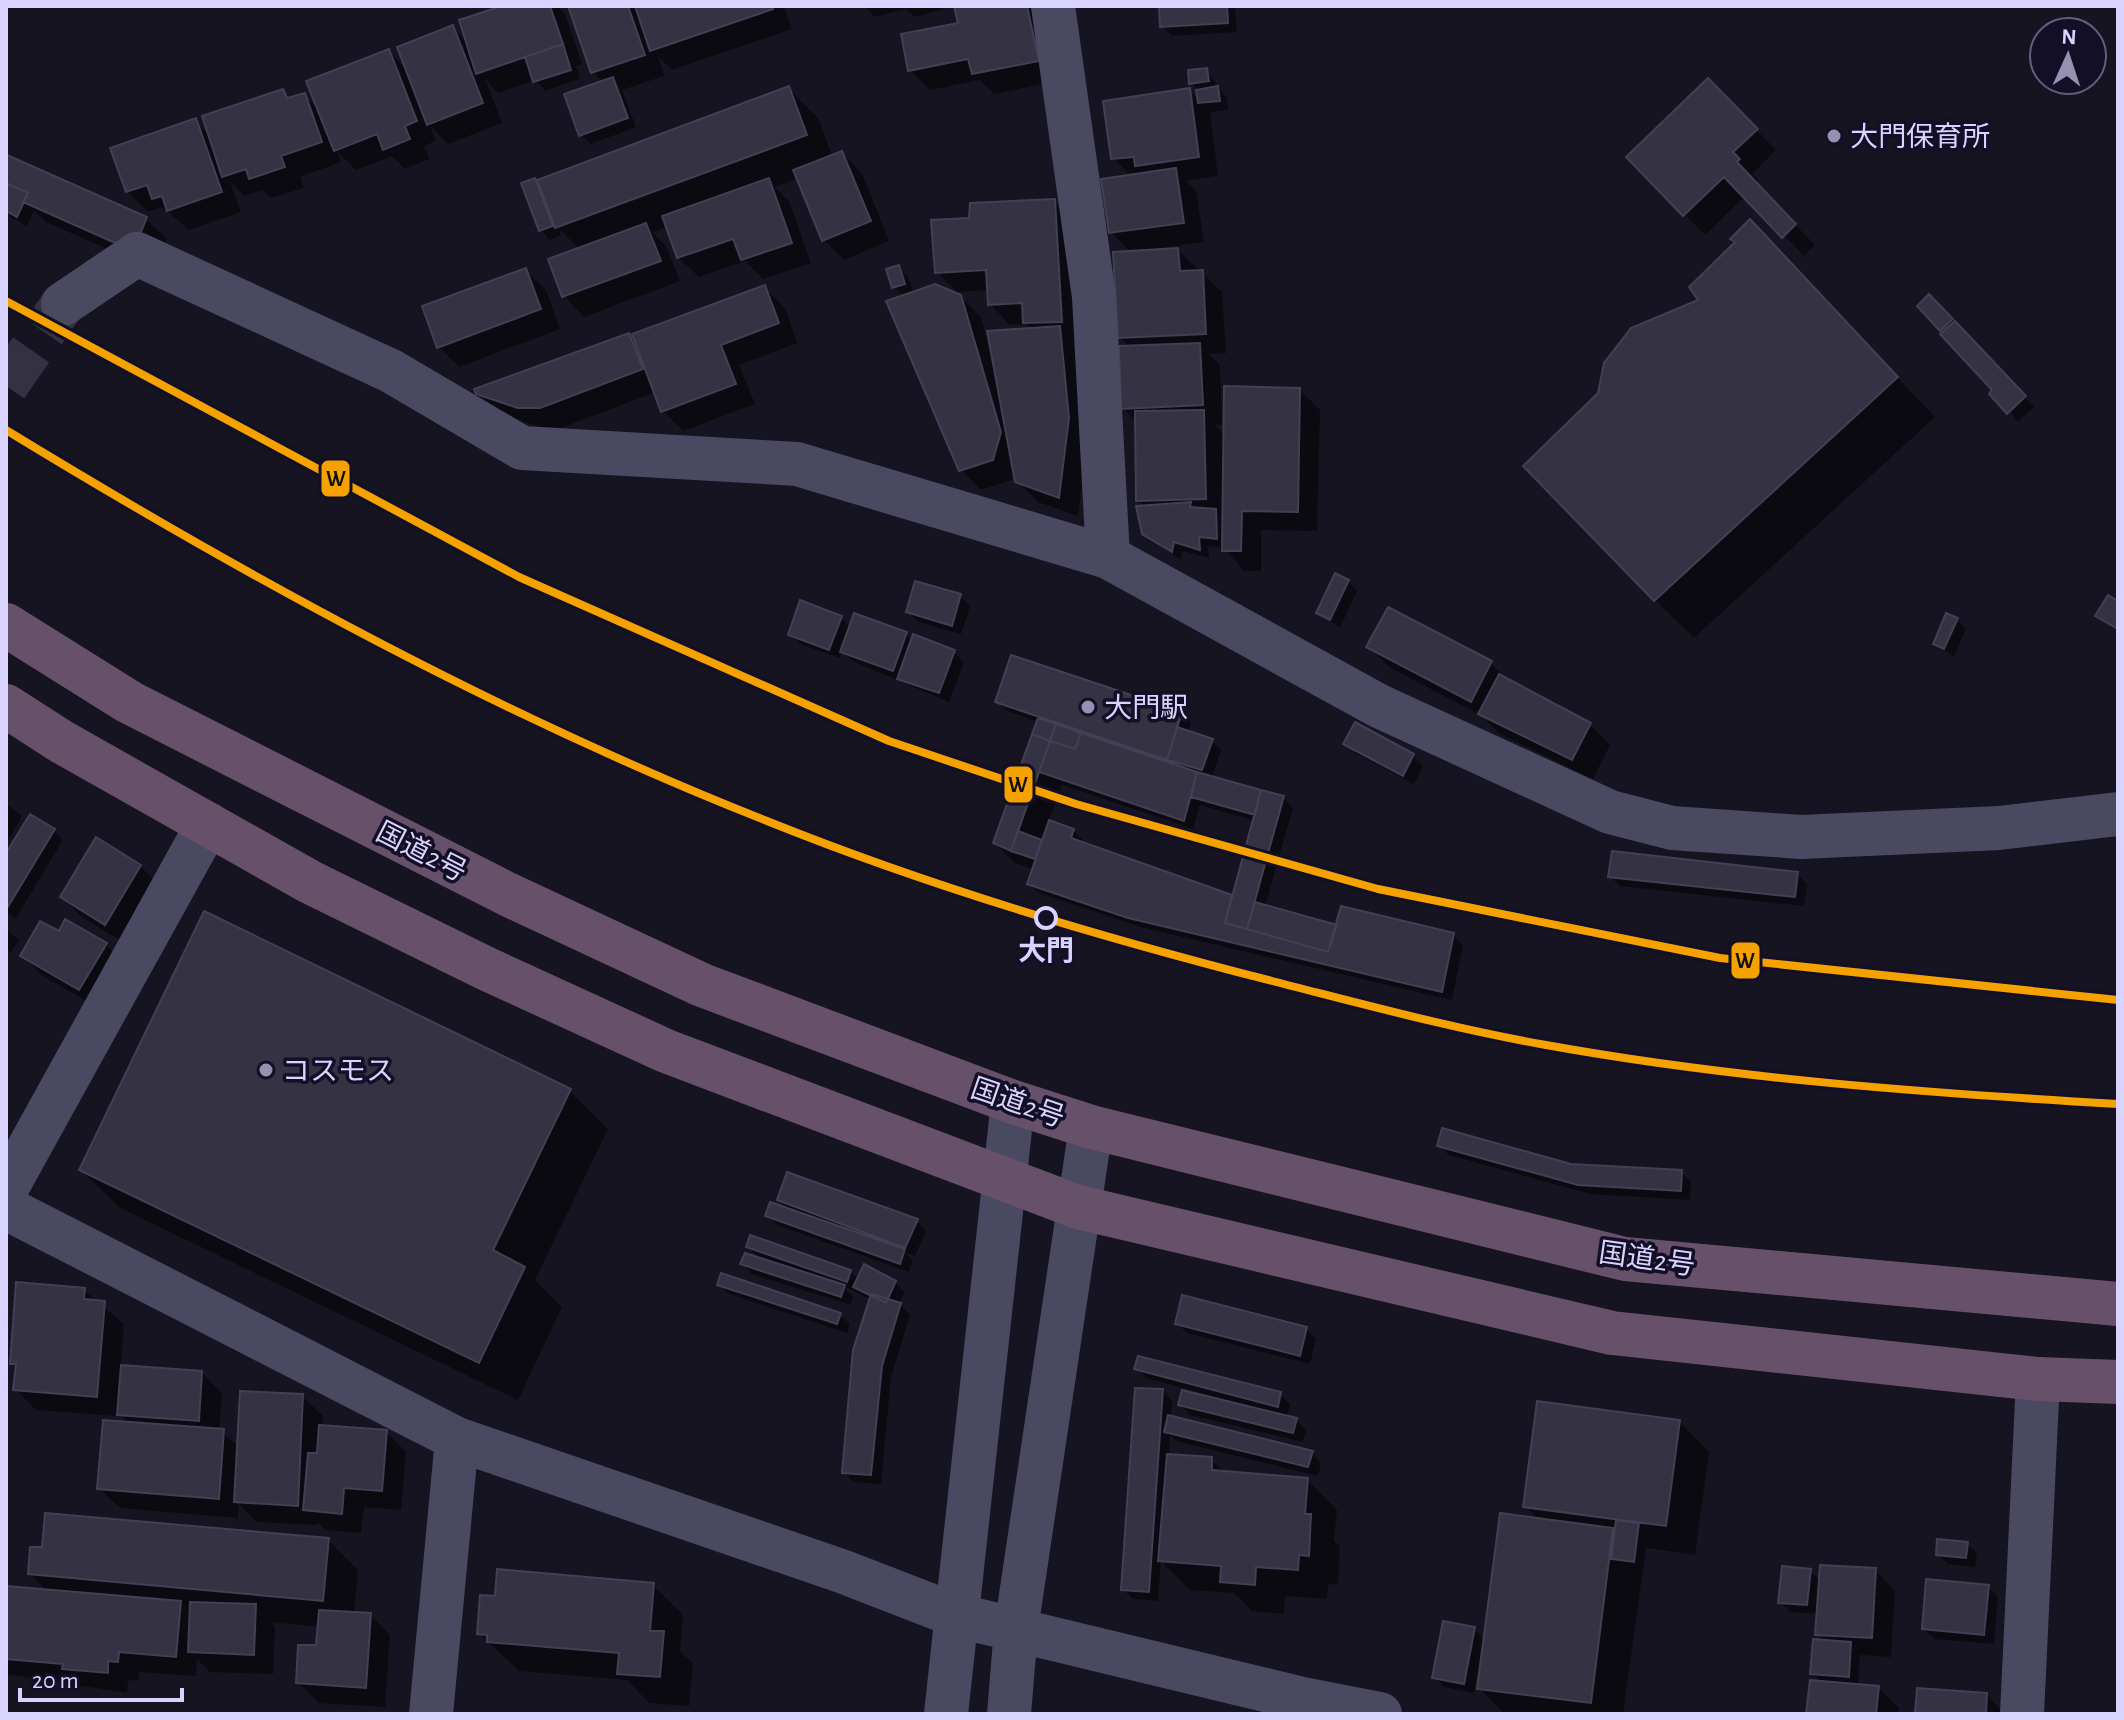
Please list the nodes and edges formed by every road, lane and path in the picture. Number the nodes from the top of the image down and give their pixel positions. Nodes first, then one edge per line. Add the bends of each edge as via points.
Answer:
1 (1053, 6) edge
2 (63, 304) tunnel mouth
3 (1108, 557) junction
4 (6, 625) edge
5 (6, 706) edge
6 (2118, 814) edge
7 (208, 824) junction
8 (1013, 1102) junction
9 (1091, 1127) junction
10 (1007, 1183) junction
11 (6, 1189) edge
12 (1078, 1207) junction
13 (6, 1208) edge
14 (2118, 1304) edge
15 (2038, 1379) junction
16 (2118, 1382) edge
17 (457, 1439) junction
18 (955, 1615) junction
19 (1016, 1629) junction
20 (431, 1714) edge
21 (946, 1714) edge
22 (1009, 1714) edge
23 (1380, 1714) edge
24 (2022, 1714) edge

1 - 3 street via 1094,297
2 - 3 street via 137,254 391,371 522,448 797,464
3 - 6 street via 1379,706 1610,812 1672,828 1801,837 1999,828
4 - 8 highway, 国道2号 via 129,702 507,894 702,985
5 - 7 highway
7 - 10 highway via 324,888 666,1051
7 - 11 street
8 - 9 highway, 国道2号
8 - 10 street
9 - 12 street
9 - 14 highway, 国道2号 via 1625,1259
10 - 12 highway
10 - 18 street
12 - 15 highway via 1612,1333
12 - 19 street
13 - 17 street
15 - 16 highway
15 - 24 street
17 - 18 street
17 - 20 street
18 - 19 street
18 - 21 street
19 - 22 street
19 - 23 street

